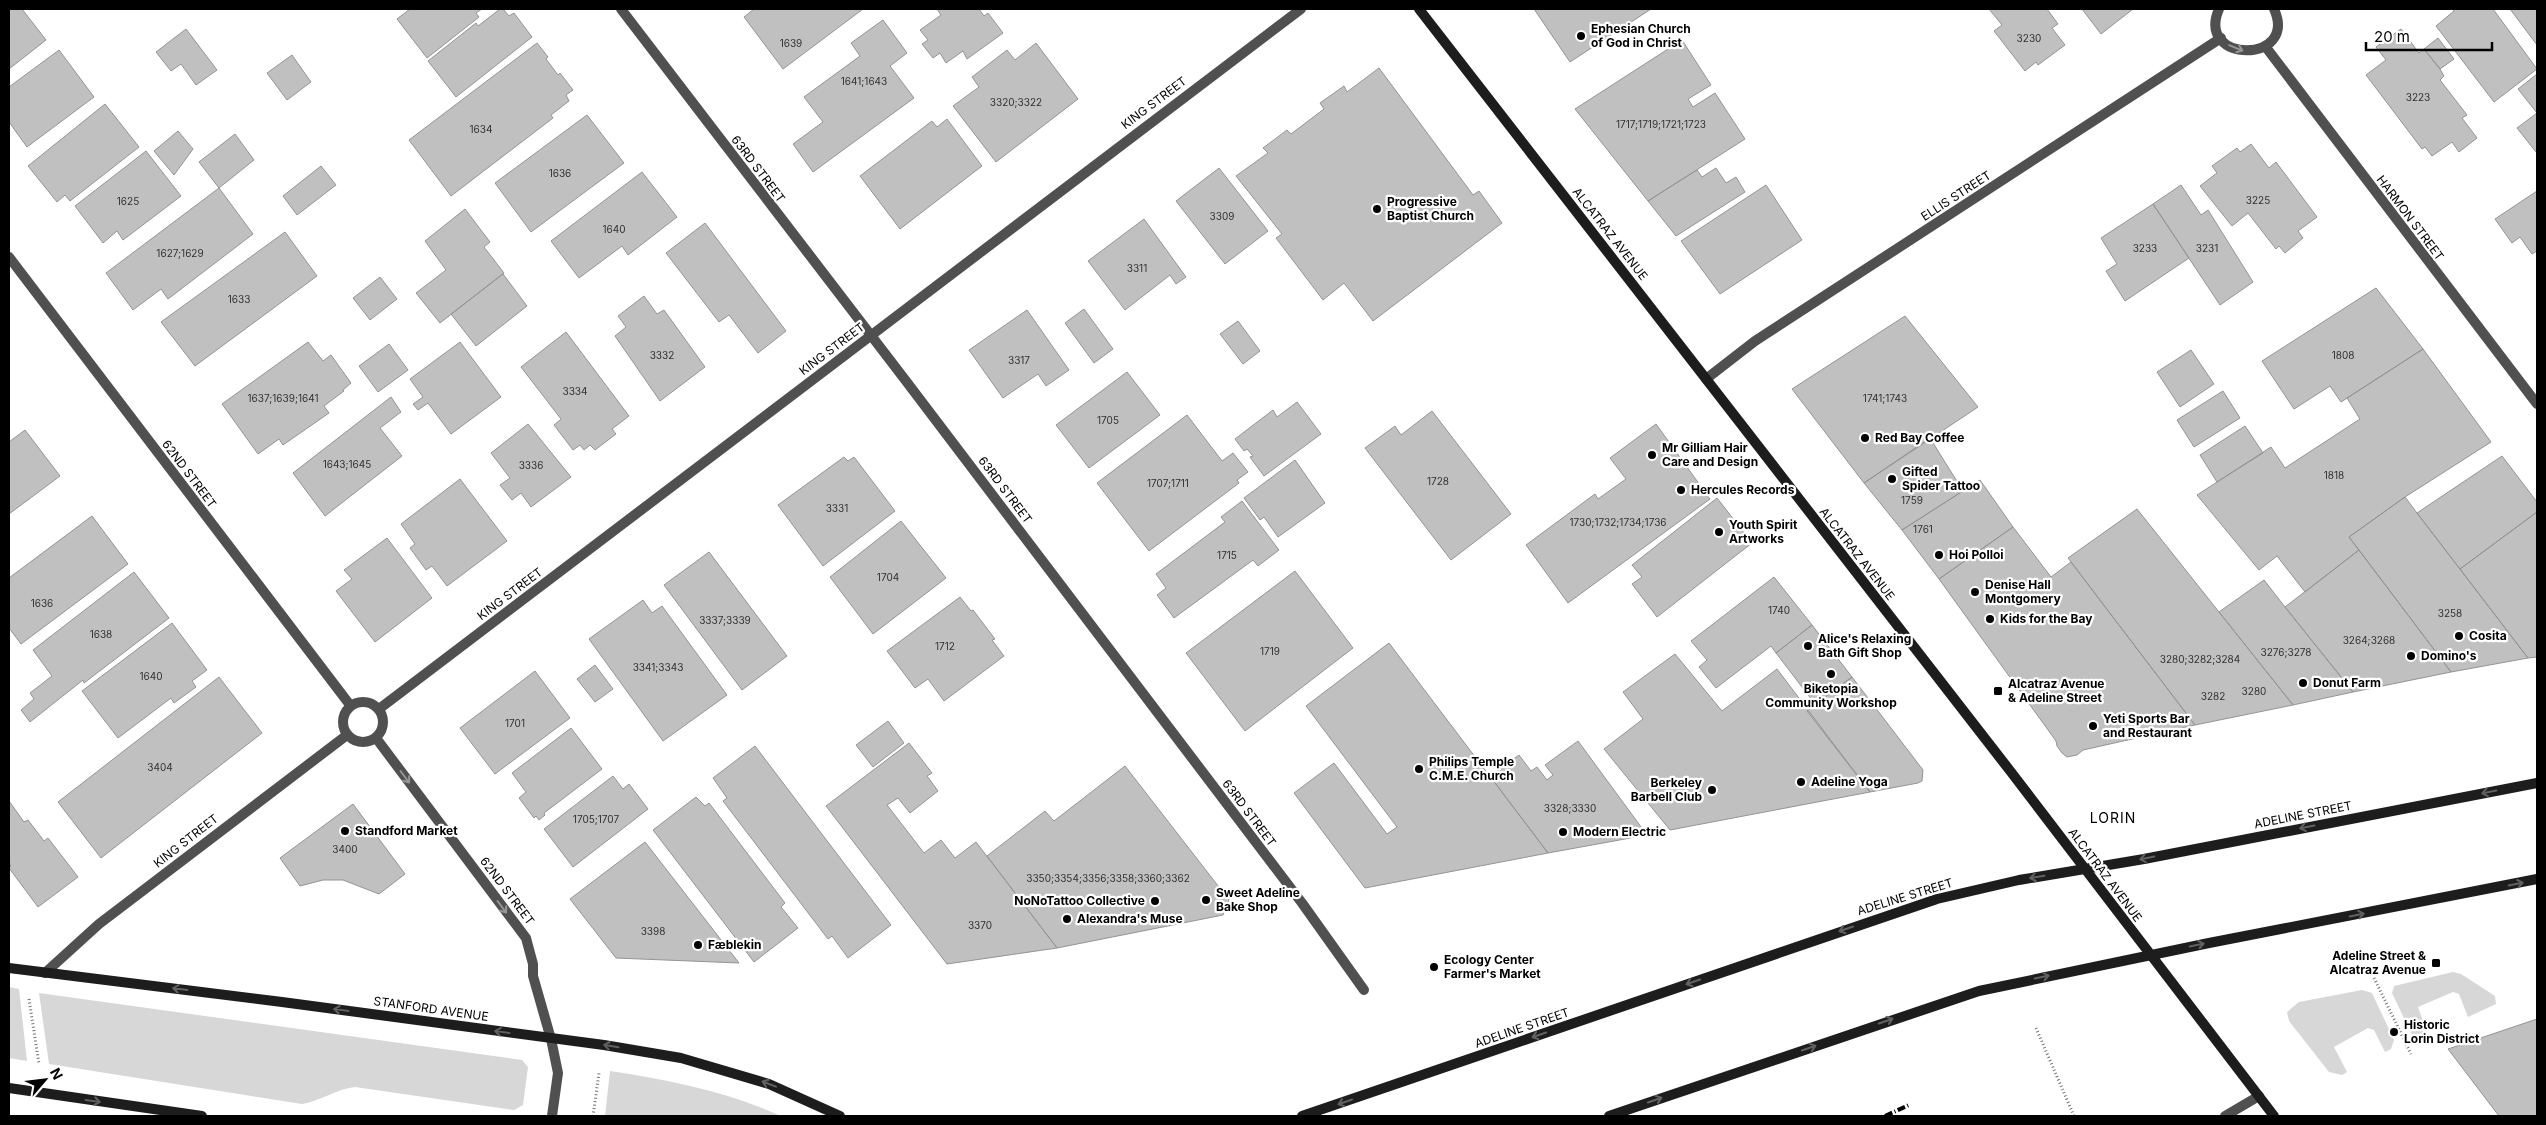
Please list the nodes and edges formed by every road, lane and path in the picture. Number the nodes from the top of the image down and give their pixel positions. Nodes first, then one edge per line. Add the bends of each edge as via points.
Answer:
1 (621, 9) edge
2 (1300, 9) edge
3 (1419, 9) edge
4 (2219, 9) edge
5 (2274, 9) edge
6 (2221, 38) junction
7 (2265, 46) junction
8 (9, 257) edge
9 (870, 336) junction
10 (1706, 379) junction
11 (2537, 404) edge
12 (350, 705) junction
13 (379, 709) junction
14 (347, 735) junction
15 (376, 738) junction
16 (2537, 783) edge
17 (2085, 870) junction
18 (2537, 879) edge
19 (2149, 955) junction
20 (9, 968) edge
21 (46, 973) junction
22 (2374, 978) dead end
23 (1364, 990) dead end
24 (29, 997) dead end
25 (2036, 1028) dead end
26 (551, 1039) junction
27 (2411, 1054) dead end
28 (38, 1056) dead end
29 (599, 1073) dead end
30 (9, 1088) edge
31 (2259, 1096) junction
32 (202, 1116) edge
33 (552, 1116) edge
34 (593, 1116) edge
35 (840, 1116) edge
36 (1302, 1116) edge
37 (1609, 1116) edge
38 (2074, 1116) edge
39 (2225, 1116) edge
40 (2274, 1116) edge

1 - 9 street, 63RD STREET
2 - 9 street, KING STREET
3 - 10 main road, ALCATRAZ AVENUE
4 - 6 street via 2216,21
5 - 7 street via 2276,32
6 -> 7 street via 2228,45 2246,52
6 - 10 street, ELLIS STREET via 1755,341
7 - 11 street, HARMON STREET
8 - 12 street, 62ND STREET
9 - 13 street, KING STREET
9 - 23 street, 63RD STREET via 1302,903
10 - 17 main road, ALCATRAZ AVENUE
12 - 13 street via 365,701
12 - 14 street via 342,720
13 - 15 street via 383,724
14 - 15 street via 361,742
14 - 21 street, KING STREET via 99,924
15 -> 26 street, 62ND STREET via 526,938 532,976
16 -> 17 main road, ADELINE STREET
17 - 19 main road, ALCATRAZ AVENUE
17 -> 36 main road, ADELINE STREET via 1985,887 1904,910
19 -> 18 main road
19 - 31 main road, ALCATRAZ AVENUE
37 -> 19 main road via 1979,991
20 - 21 main road, STANFORD AVENUE
26 -> 21 main road, STANFORD AVENUE
22 - 27 path
24 - 28 path
25 - 38 path
26 - 33 street, 62ND STREET via 558,1073
35 -> 26 main road, STANFORD AVENUE via 769,1084 725,1069 680,1058
29 - 34 path
30 -> 32 main road
31 - 39 street
31 - 40 main road, ALCATRAZ AVENUE

